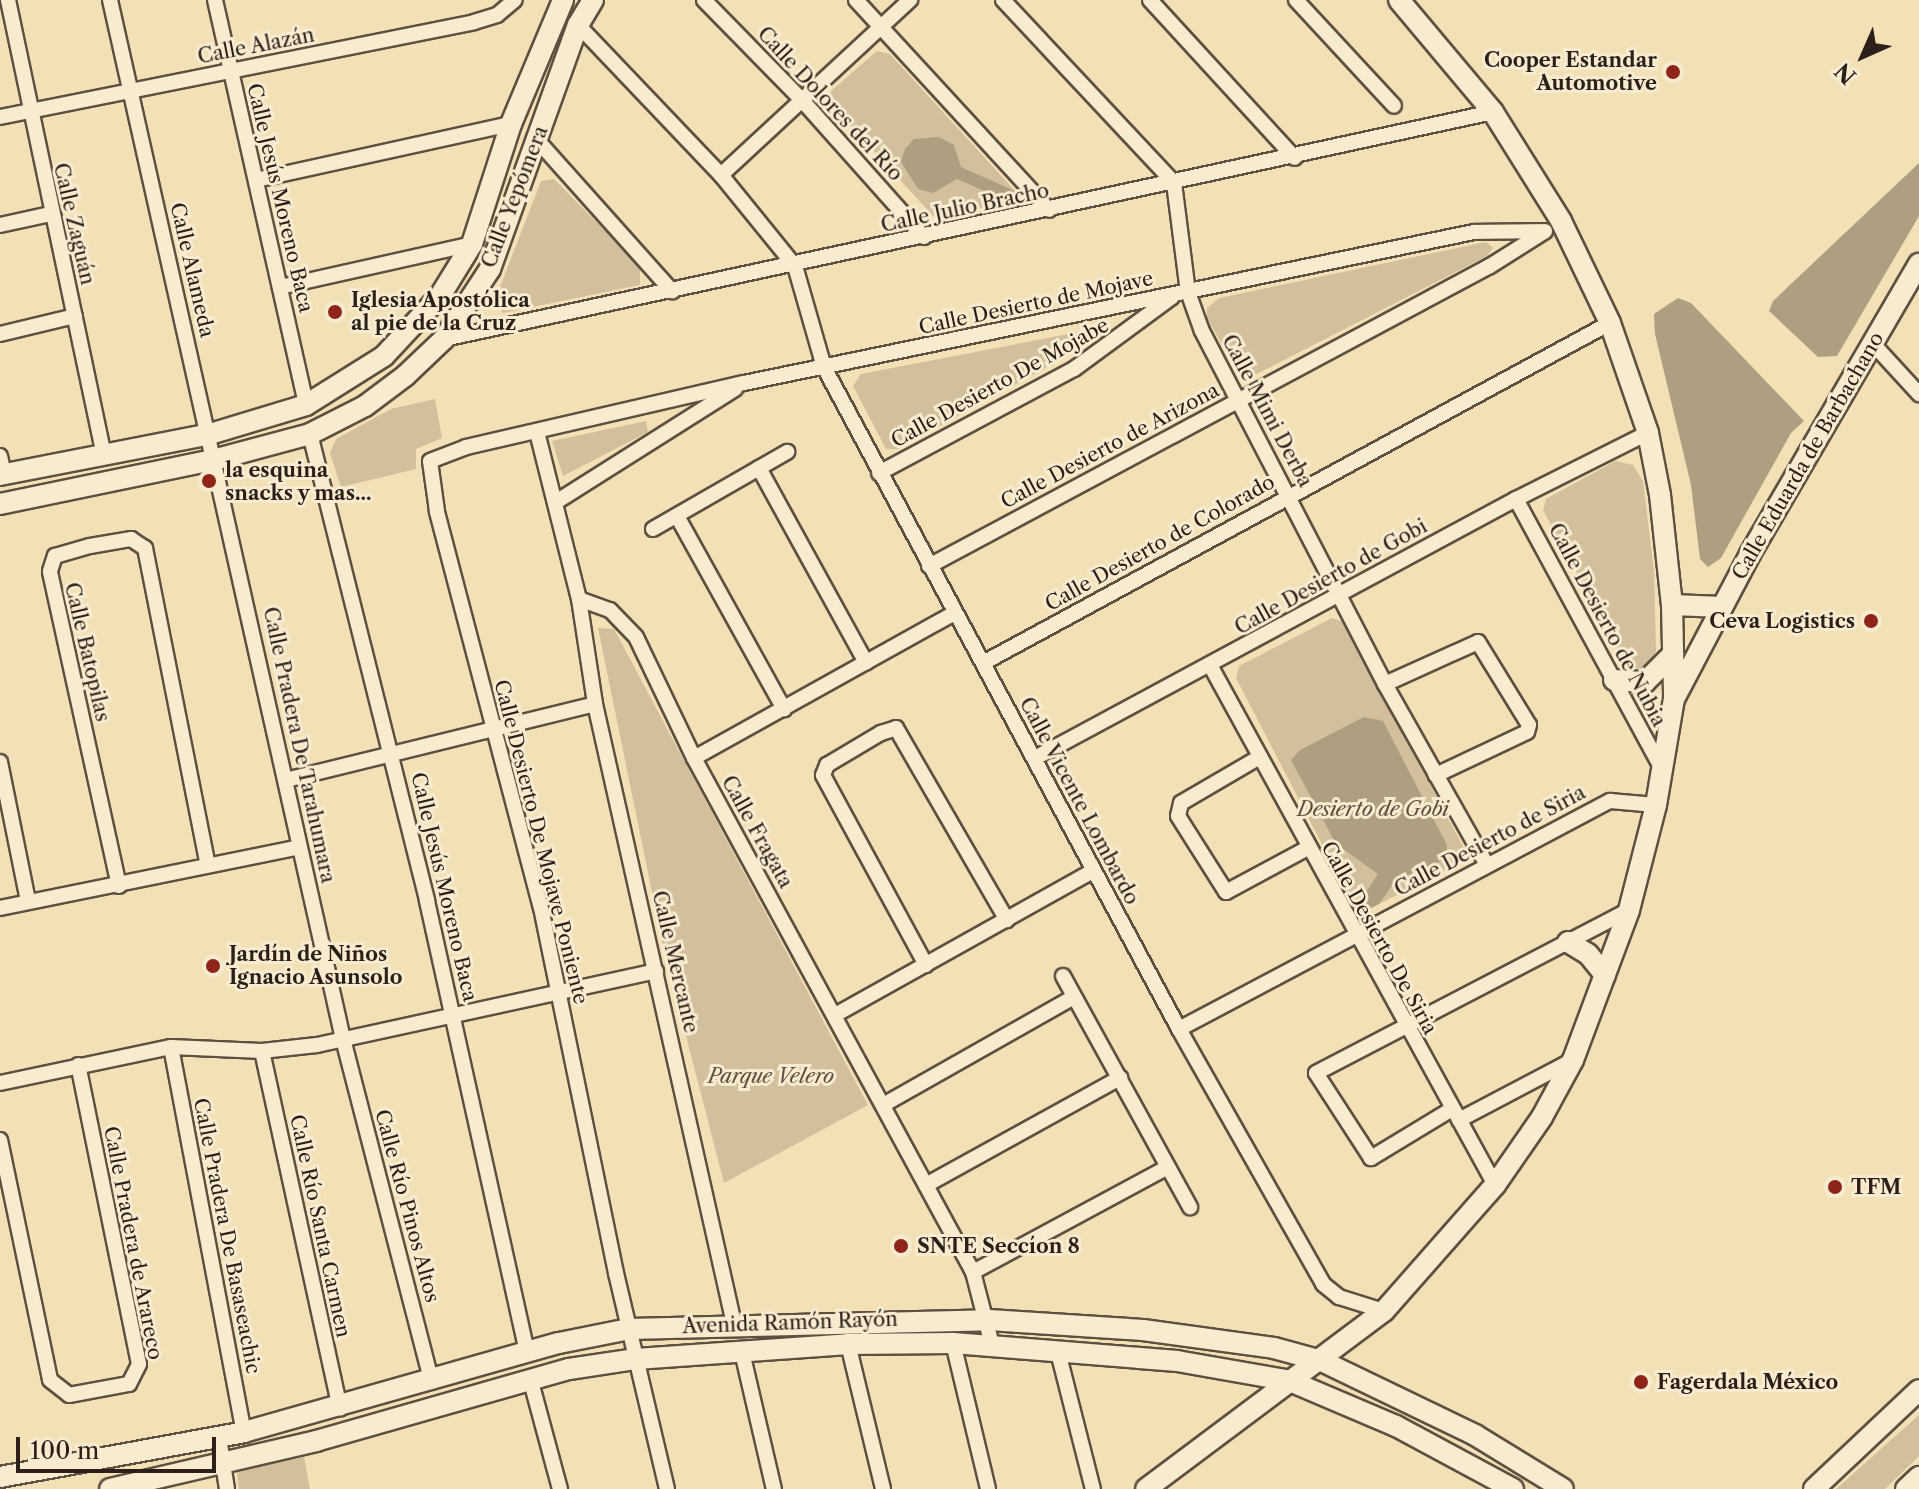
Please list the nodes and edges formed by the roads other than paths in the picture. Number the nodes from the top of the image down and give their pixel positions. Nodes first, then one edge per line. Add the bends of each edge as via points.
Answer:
1 (8, 0) edge
2 (110, 0) edge
3 (215, 0) edge
4 (515, 0) edge
5 (563, 0) edge
6 (593, 0) edge
7 (704, 0) edge
8 (856, 0) edge
9 (910, 0) edge
10 (1003, 0) edge
11 (1150, 0) edge
12 (1296, 0) edge
13 (1399, 0) edge
14 (578, 25) junction
15 (881, 27) junction
16 (231, 72) junction
17 (128, 89) junction
18 (801, 99) junction
19 (1394, 106) dead end
20 (29, 111) junction
21 (1493, 112) junction
22 (0, 117) edge
23 (511, 124) junction
24 (537, 140) junction
25 (1295, 158) junction
26 (721, 175) junction
27 (256, 180) junction
28 (1174, 183) junction
29 (1049, 210) junction
30 (50, 214) junction
31 (0, 225) edge
32 (1553, 226) junction
33 (924, 237) junction
34 (472, 244) junction
35 (1919, 264) edge
36 (795, 266) junction
37 (280, 287) junction
38 (672, 291) junction
39 (1182, 293) junction
40 (75, 316) junction
41 (1610, 323) junction
42 (0, 334) edge
43 (444, 339) junction
44 (1874, 345) junction
45 (824, 367) junction
46 (744, 383) junction
47 (1919, 394) edge
48 (1238, 402) junction
49 (306, 405) junction
50 (537, 432) junction
51 (1648, 433) junction
52 (210, 434) junction
53 (310, 434) junction
54 (787, 452) dead end
55 (104, 456) junction
56 (217, 459) junction
57 (759, 468) junction
58 (1, 469) edge
59 (879, 473) junction
60 (1289, 496) junction
61 (1516, 499) junction
62 (556, 502) junction
63 (0, 504) edge
64 (677, 516) junction
65 (653, 529) dead end
66 (929, 566) junction
67 (1342, 594) junction
68 (579, 599) junction
69 (1672, 605) junction
70 (1722, 607) junction
71 (954, 613) junction
72 (1673, 654) junction
73 (866, 663) junction
74 (983, 663) junction
75 (1210, 665) junction
76 (1614, 680) junction
77 (1385, 684) junction
78 (1674, 699) junction
79 (595, 704) junction
80 (784, 709) junction
81 (491, 729) junction
82 (391, 755) junction
83 (694, 758) junction
84 (1035, 758) junction
85 (1258, 758) junction
86 (0, 762) edge
87 (1662, 771) junction
88 (1436, 775) junction
89 (286, 780) junction
90 (1656, 805) junction
91 (299, 847) junction
92 (1306, 849) junction
93 (1486, 863) junction
94 (208, 865) junction
95 (1093, 871) junction
96 (119, 886) junction
97 (28, 901) junction
98 (0, 908) edge
99 (1629, 910) junction
100 (1007, 920) junction
101 (1354, 935) junction
102 (1568, 942) junction
103 (926, 965) junction
104 (656, 971) junction
105 (1605, 975) junction
106 (1063, 976) dead end
107 (560, 991) junction
108 (1074, 997) junction
109 (835, 1015) junction
110 (454, 1017) junction
111 (1404, 1025) junction
112 (1179, 1029) junction
113 (343, 1039) junction
114 (171, 1047) junction
115 (262, 1051) junction
116 (1573, 1060) junction
117 (78, 1065) junction
118 (1120, 1078) junction
119 (0, 1083) edge
120 (883, 1105) junction
121 (1456, 1114) junction
122 (0, 1140) edge
123 (1168, 1167) junction
124 (926, 1185) junction
125 (1495, 1185) junction
126 (1190, 1207) dead end
127 (973, 1272) junction
128 (1384, 1311) junction
129 (989, 1320) junction
130 (734, 1324) junction
131 (629, 1329) junction
132 (953, 1343) junction
133 (848, 1344) junction
134 (992, 1345) junction
135 (527, 1352) junction
136 (742, 1352) junction
137 (1058, 1352) junction
138 (636, 1359) junction
139 (1322, 1361) junction
140 (530, 1378) junction
141 (1290, 1381) junction
142 (432, 1382) junction
143 (1919, 1390) edge
144 (340, 1409) junction
145 (244, 1432) junction
146 (219, 1437) junction
147 (224, 1464) junction
148 (0, 1477) edge
149 (1919, 1477) edge
150 (143, 1485) edge
151 (110, 1489) edge
152 (227, 1489) edge
153 (560, 1489) edge
154 (667, 1489) edge
155 (774, 1489) edge
156 (883, 1489) edge
157 (988, 1489) edge
158 (1093, 1489) edge
159 (1146, 1489) edge
160 (1513, 1489) edge
161 (1563, 1489) edge
162 (1814, 1489) edge
163 (1906, 1489) edge

1 - 20 street, Calle Zaguán
2 - 17 street, Calle Alameda
3 - 16 street, Calle Jesús Moreno Baca
4 - 16 street, Calle Alazán via 497,15 474,22
5 - 23 main road, Calle Yepómera
6 - 14 main road, Calle Yepómera
7 - 18 street, Calle Dolores del Río
8 - 15 street
9 - 15 street
10 - 28 street
11 - 25 street
12 - 19 street
13 - 21 main road
14 - 24 main road, Calle Yepómera
14 - 26 street
15 - 18 street
15 - 29 street
16 - 17 street, Calle Alazán
16 - 27 street, Calle Jesús Moreno Baca
17 - 20 street, Calle Alazán
17 - 52 street, Calle Alameda
18 - 26 street
18 - 33 street, Calle Dolores del Río
20 - 22 street, Calle Alazán
20 - 30 street, Calle Zaguán
21 - 25 street, Calle Julio Bracho
21 - 32 main road
23 - 27 street
23 - 34 main road, Calle Yepómera
24 - 38 street
24 - 43 main road, Calle Yepómera via 490,269
25 - 28 street, Calle Julio Bracho
26 - 36 street
27 - 37 street, Calle Jesús Moreno Baca
28 - 29 street, Calle Julio Bracho
28 - 39 street, Calle Mimi Derba
29 - 33 street, Calle Julio Bracho
30 - 31 street
30 - 40 street, Calle Zaguán
32 - 39 street, Calle Desierto de Mojave via 1474,232
32 - 41 main road
32 - 48 street, Calle Desierto de Arizona
33 - 36 street, Calle Julio Bracho
34 - 37 street
34 - 49 main road, Calle Yepómera via 440,296 394,346 354,379
35 - 44 main road, Calle Eduarda de Barbachano
36 - 38 street, Calle Julio Bracho
36 - 45 street, Calle Vicente Lombardo
37 - 49 street, Calle Jesús Moreno Baca
38 - 43 street, Calle Julio Bracho
39 - 45 street, Calle Desierto de Mojave
39 - 48 street, Calle Mimi Derba
39 - 59 street, Calle Desierto De Mojabe via 1074,369
40 - 42 street
40 - 55 street, Calle Zaguán
41 - 51 main road
41 - 60 street, Calle Desierto de Colorado
43 - 53 main road, Calle Yepómera via 365,406
44 - 47 street
44 - 70 main road, Calle Eduarda de Barbachano
45 - 46 street, Calle Desierto de Mojave
45 - 59 street, Calle Vicente Lombardo
46 - 50 street, Calle Desierto de Mojave
46 - 62 street
48 - 60 street, Calle Mimi Derba
48 - 66 street, Calle Desierto de Arizona
49 - 52 main road, Calle Yepómera
50 - 62 street, Calle Mercante
50 - 81 street, Calle Desierto De Mojave Poniente via 442,453 430,461 429,480
51 - 61 street, Calle Desierto de Gobi
51 - 69 main road
52 - 55 main road, Calle Yepómera
52 - 56 street, Calle Alameda
53 - 56 main road, Calle Yepómera
53 - 82 street, Calle Jesús Moreno Baca
54 - 57 street
55 - 58 main road, Calle Yepómera
56 - 63 main road, Calle Yepómera
56 - 89 street, Calle Pradera De Tarahumara
57 - 64 street
57 - 73 street
59 - 66 street, Calle Vicente Lombardo
60 - 67 street, Calle Mimi Derba
60 - 74 street, Calle Desierto de Colorado
61 - 67 street, Calle Desierto de Gobi
61 - 76 street, Calle Desierto de Nubia
62 - 68 street, Calle Mercante
64 - 65 street
64 - 80 street
66 - 71 street, Calle Vicente Lombardo
67 - 75 street, Calle Desierto de Gobi
67 - 77 street, Calle Mimi Derba
68 - 79 street, Calle Mercante
68 - 83 street, Calle Fragata via 610,610 636,637
69 - 70 main road
69 - 72 main road
70 - 78 main road, Calle Eduarda de Barbachano
71 - 73 street
71 - 74 street, Calle Vicente Lombardo
72 - 76 main road via 1645,682
72 - 78 main road
73 - 80 street
74 - 84 street, Calle Vicente Lombardo
75 - 84 street, Calle Desierto de Gobi
75 - 85 street, Calle Desierto De Siria
76 - 87 street, Calle Desierto de Nubia
77 - 88 street, Calle Mimi Derba
77 - 88 street via 1478,642 1529,725 1527,732
78 - 87 main road, Calle Eduarda de Barbachano
79 - 81 street
79 - 104 street, Calle Mercante
80 - 83 street
81 - 82 street
81 - 107 street, Calle Desierto De Mojave Poniente
82 - 89 street
82 - 110 street, Calle Jesús Moreno Baca
83 - 109 street, Calle Fragata
84 - 95 street, Calle Vicente Lombardo
85 - 92 street, Calle Desierto De Siria
85 - 92 street via 1181,803 1178,816 1226,892
86 - 97 street
87 - 90 main road, Calle Eduarda de Barbachano
88 - 93 street, Calle Mimi Derba
89 - 91 street, Calle Pradera De Tarahumara
90 - 93 street, Calle Desierto de Siria via 1610,801
90 - 99 main road, Calle Eduarda de Barbachano
91 - 94 street
91 - 113 street, Calle Pradera De Tarahumara
92 - 101 street, Calle Desierto De Siria
93 - 101 street, Calle Desierto de Siria
94 - 96 street
94 - 96 street, Calle Batopilas via 145,548 131,539 90,546 55,556 50,571
95 - 100 street
95 - 112 street, Calle Vicente Lombardo
96 - 97 street
97 - 98 street
99 - 102 street
99 - 105 main road, Calle Eduarda de Barbachano
100 - 103 street
100 - 103 street via 896,728 827,765 823,775
101 - 111 street, Calle Desierto De Siria
101 - 112 street, Calle Desierto de Siria
102 - 105 main road via 1588,954
102 - 111 street
103 - 109 street
104 - 107 street
104 - 130 street, Calle Mercante
105 - 116 main road, Calle Eduarda de Barbachano
106 - 108 street
107 - 110 street
107 - 131 street, Calle Desierto De Mojave Poniente
108 - 118 street
108 - 120 street
109 - 120 street, Calle Fragata
110 - 113 street
110 - 135 street, Calle Jesús Moreno Baca
111 - 121 street, Calle Desierto De Siria
111 - 121 street via 1322,1067 1317,1077 1371,1158
112 - 128 street, Calle Vicente Lombardo via 1323,1284 1339,1297
113 - 115 street
113 - 142 street, Calle Río Pinos Altos
114 - 115 street
114 - 117 street
114 - 145 street, Calle Pradera De Basaseachic
115 - 144 street, Calle Río Santa Carmen
116 - 121 street
116 - 125 main road, Calle Eduarda de Barbachano
117 - 119 street
117 - 122 street, Calle Pradera de Arareco via 139,1364 129,1384 69,1395 50,1380
118 - 123 street
118 - 124 street
120 - 124 street, Calle Fragata
121 - 125 street, Calle Desierto De Siria
123 - 126 street
123 - 127 street
124 - 127 street, Calle Fragata
125 - 128 main road, Calle Eduarda de Barbachano
127 - 129 street, Calle Fragata
128 - 139 main road, Calle Eduarda de Barbachano
129 - 130 main road, Avenida Ramón Rayón
129 - 134 street, Calle Fragata
129 - 139 main road, Avenida Ramón Rayón via 1143,1330 1274,1348
130 - 131 main road, Avenida Ramón Rayón
131 - 135 main road, Avenida Ramón Rayón
131 - 138 street, Calle Desierto De Mojave Poniente
132 - 133 main road, Avenida Ramón Rayón
132 - 134 main road, Avenida Ramón Rayón
132 - 157 street
133 - 136 main road, Avenida Ramón Rayón
133 - 156 street
134 - 137 main road, Avenida Ramón Rayón
135 - 142 main road, Avenida Ramón Rayón
136 - 138 main road, Avenida Ramón Rayón
136 - 155 street
137 - 141 main road, Avenida Ramón Rayón via 1177,1361
137 - 158 street
138 - 140 main road, Avenida Ramón Rayón
138 - 154 street, Calle Desierto De Mojave Poniente
139 - 141 main road, Calle Eduarda de Barbachano
139 - 161 main road, Avenida Ramón Rayón via 1475,1435
140 - 147 main road, Avenida Ramón Rayón
140 - 153 street
141 - 159 main road, Calle Eduarda de Barbachano
141 - 160 main road, Avenida Ramón Rayón via 1396,1426
142 - 144 main road, Avenida Ramón Rayón
143 - 162 main road
144 - 145 main road, Avenida Ramón Rayón
145 - 146 main road, Avenida Ramón Rayón
146 - 147 street
146 - 148 main road, Avenida Ramón Rayón
147 - 150 main road, Avenida Ramón Rayón
147 - 152 street
149 - 163 main road
150 - 151 main road, Avenida Ramón Rayón

